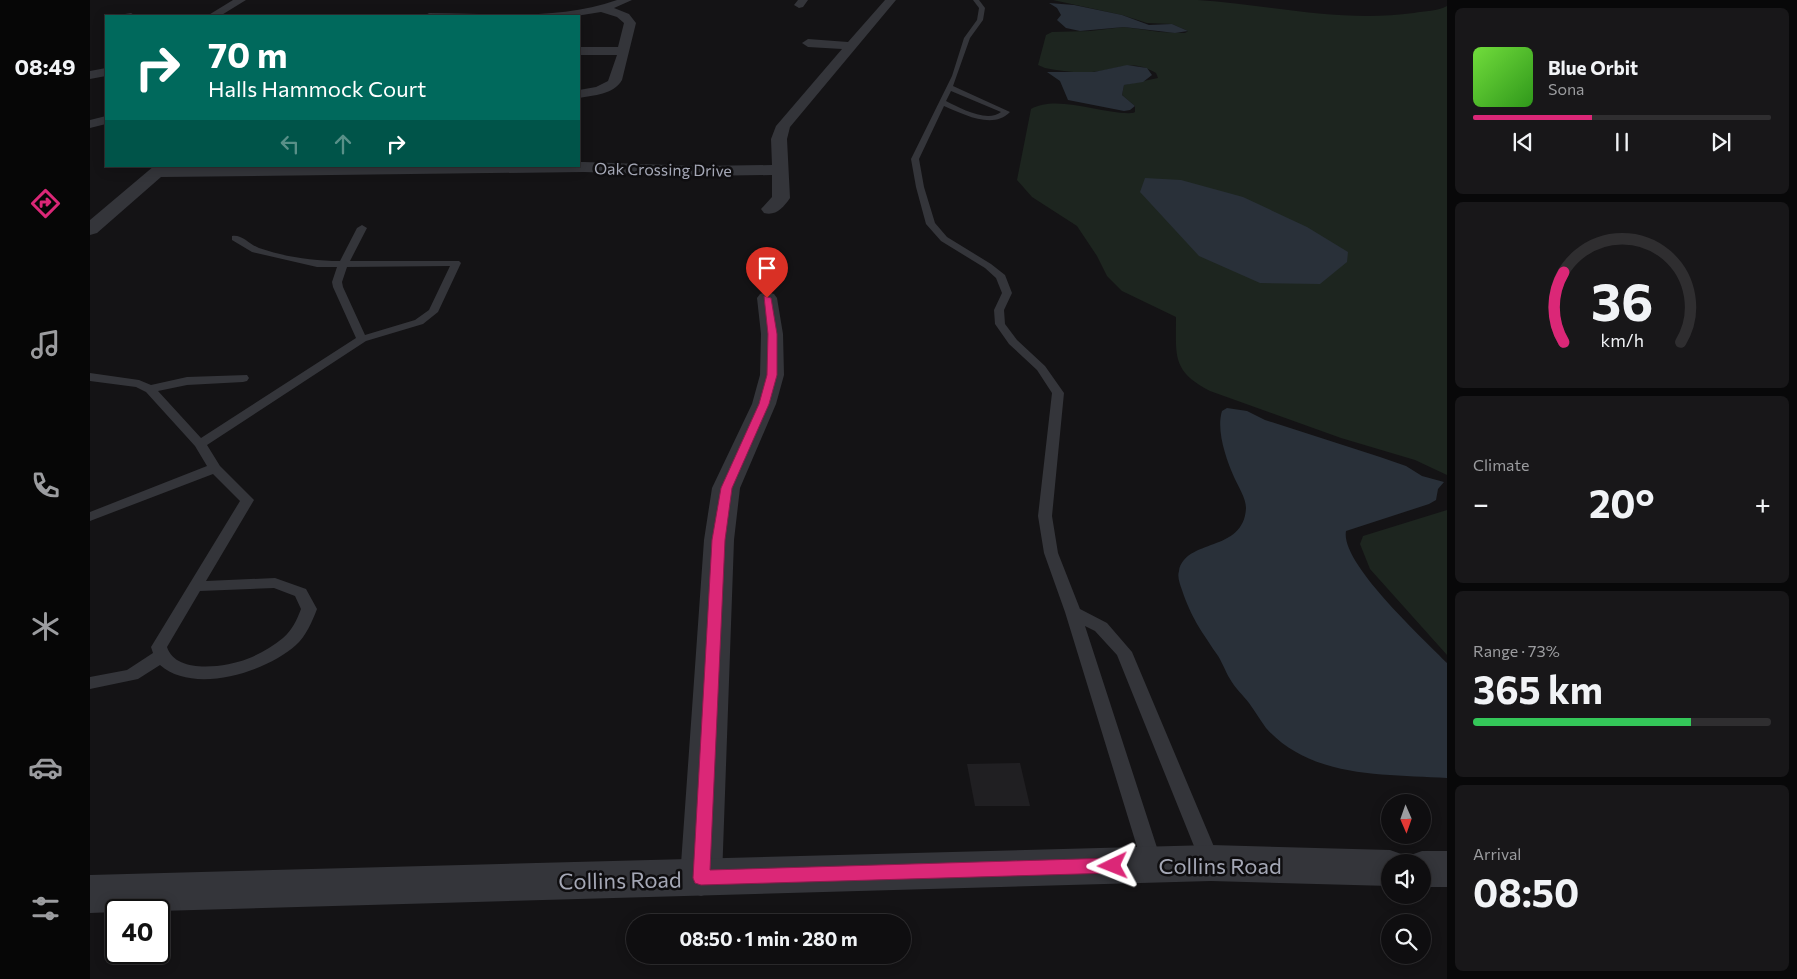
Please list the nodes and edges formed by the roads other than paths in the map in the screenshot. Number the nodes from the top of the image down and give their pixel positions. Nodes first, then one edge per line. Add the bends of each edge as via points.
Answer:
1 (241, 0) edge
2 (627, 0) edge
3 (891, 0) edge
4 (976, 0) edge
5 (600, 8) junction
6 (214, 15) edge
7 (492, 15) edge
8 (808, 43) dead end
9 (851, 46) junction
10 (580, 51) edge
11 (623, 51) junction
12 (105, 72) edge
13 (90, 75) edge
14 (949, 87) junction
15 (580, 94) edge
16 (942, 102) junction
17 (105, 120) edge
18 (90, 124) edge
19 (160, 169) edge
20 (780, 170) junction
21 (770, 209) dead end
22 (362, 228) dead end
23 (90, 229) edge
24 (235, 238) dead end
25 (344, 264) junction
26 (767, 298) dead end
27 (362, 339) junction
28 (90, 377) edge
29 (243, 378) dead end
30 (150, 389) junction
31 (200, 444) junction
32 (215, 468) junction
33 (90, 517) edge
34 (196, 586) junction
35 (1073, 612) junction
36 (161, 656) junction
37 (90, 683) edge
38 (1211, 863) junction
39 (1153, 865) junction
40 (1381, 868) edge
41 (1431, 869) edge
42 (1447, 869) edge
43 (701, 878) junction
44 (90, 894) edge

1 - 6 street
2 - 5 street
3 - 9 street
4 - 14 lane via 982,8 980,20 966,38
5 - 7 street via 554,14
5 - 11 street via 623,14 628,19 630,23
8 - 9 street
9 - 20 street via 783,126 779,139
10 - 11 street
11 - 15 street via 615,82
12 - 13 street
14 - 16 lane
14 - 16 lane via 1006,112 999,117 978,116
16 - 35 lane via 915,159 920,187 931,224 944,239 1001,277 1007,293 999,310 1000,324 1013,342 1041,368 1058,393 1045,516 1051,553
17 - 18 street
19 - 20 street, Oak Crossing Drive
19 - 23 street
20 - 21 street via 781,198
22 - 25 lane
24 - 25 lane via 255,250 293,260
25 - 27 lane via 337,282
25 - 27 lane via 456,263 433,312 419,322
26 - 43 street via 772,334 772,375 764,404 726,488 718,540
27 - 31 lane
28 - 30 lane via 139,384
29 - 30 lane via 188,381
30 - 31 lane
31 - 32 lane
32 - 33 lane
32 - 34 lane via 247,500
34 - 36 lane via 159,647
34 - 36 lane via 275,583 301,593 309,609 303,625 290,641 269,656 245,666 218,672 193,672 173,666
35 - 38 lane via 1101,627 1124,652
35 - 39 lane
36 - 37 lane via 132,675
38 - 39 street, Collins Road
38 - 40 street, Collins Road
39 - 43 street, Collins Road
41 - 42 street
43 - 44 street, Collins Road

